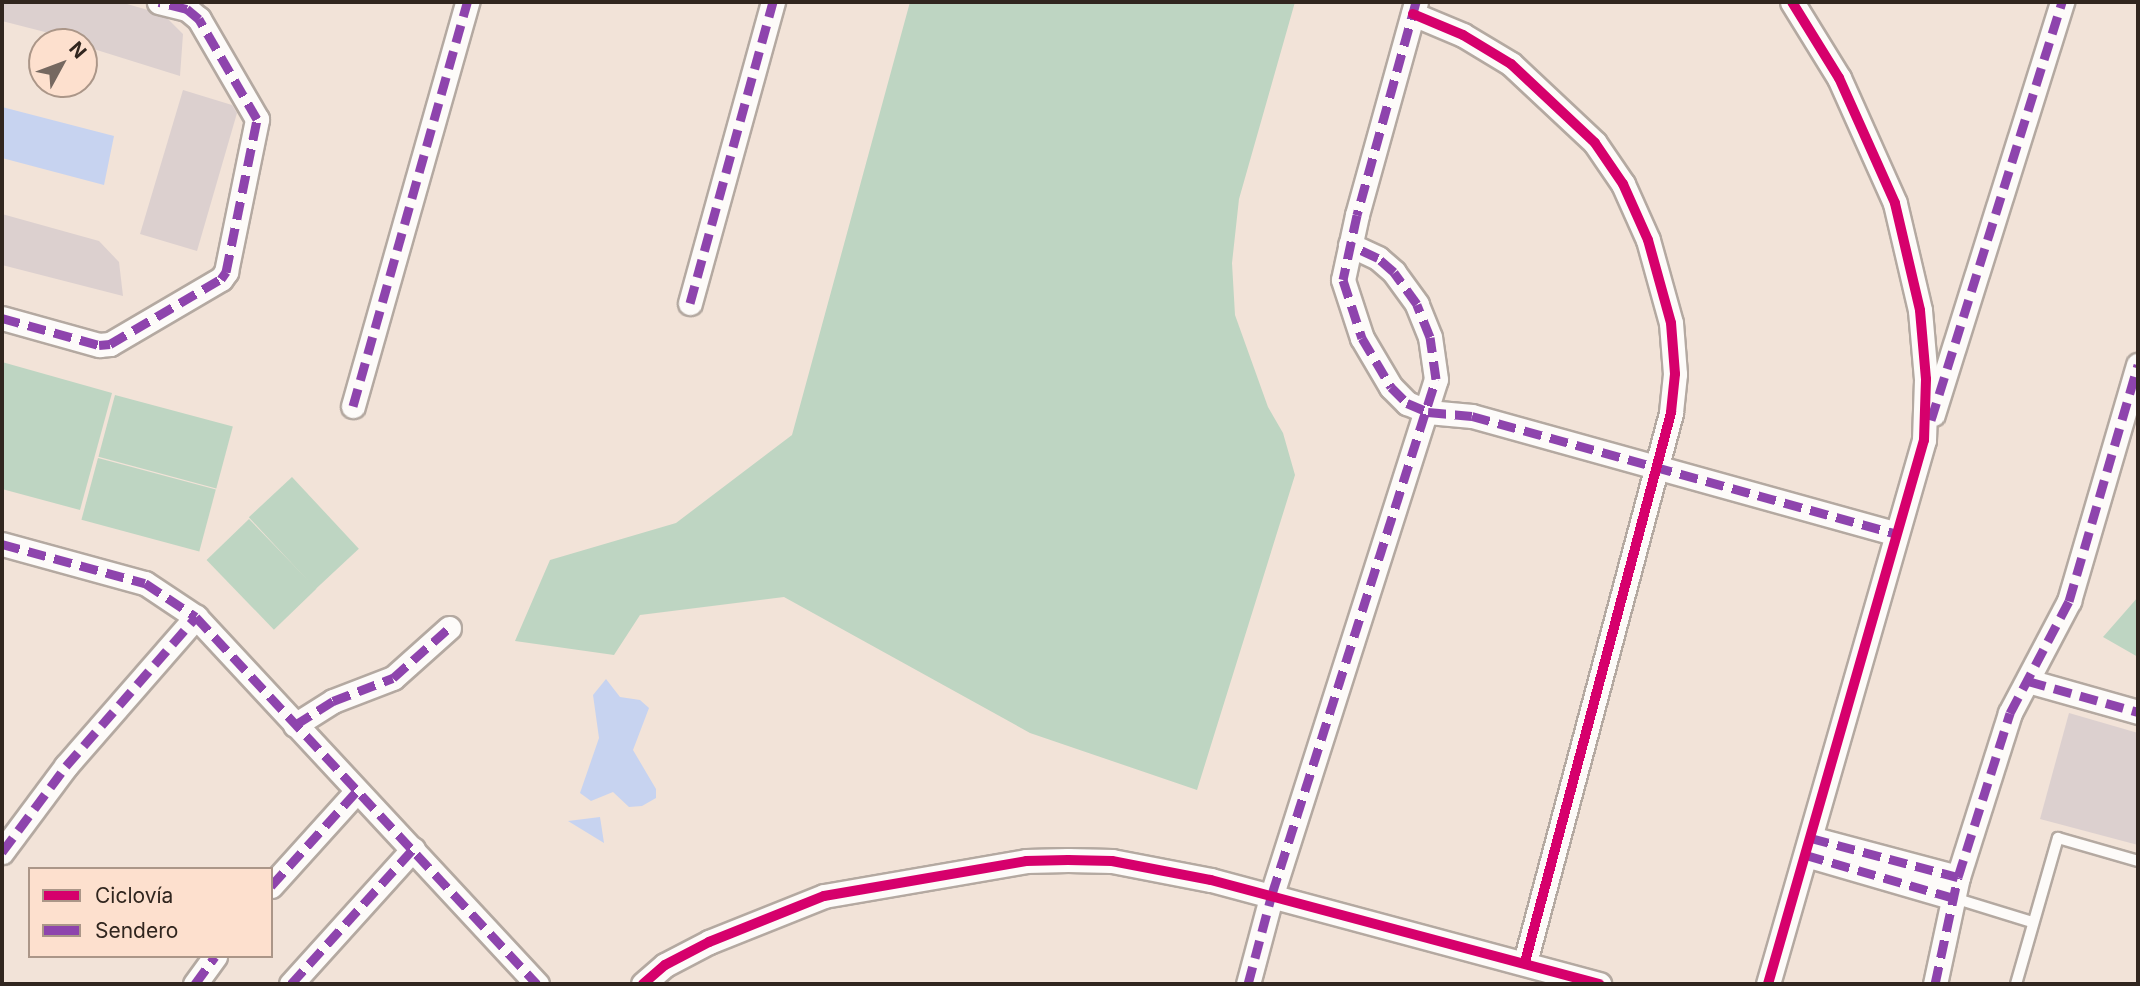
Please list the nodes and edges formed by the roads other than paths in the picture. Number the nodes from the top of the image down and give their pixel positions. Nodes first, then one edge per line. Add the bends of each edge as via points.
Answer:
1 (159, 2) edge
2 (467, 2) edge
3 (774, 2) edge
4 (1792, 2) edge
5 (2062, 2) edge
6 (1414, 8) edge
7 (1350, 246) junction
8 (690, 303) dead end
9 (2, 318) edge
10 (2138, 365) edge
11 (353, 406) dead end
12 (1428, 412) junction
13 (1924, 440) junction
14 (1658, 467) junction
15 (1895, 533) junction
16 (2, 544) edge
17 (196, 617) junction
18 (449, 628) dead end
19 (2028, 681) junction
20 (2138, 712) edge
21 (295, 725) junction
22 (356, 792) junction
23 (1808, 847) junction
24 (413, 849) junction
25 (2, 852) edge
26 (2138, 861) edge
27 (273, 884) edge
28 (1956, 887) junction
29 (1272, 894) junction
30 (2032, 922) junction
31 (214, 958) edge
32 (1525, 962) junction
33 (195, 984) edge
34 (291, 984) edge
35 (537, 984) edge
36 (643, 984) edge
37 (1248, 984) edge
38 (1598, 984) edge
39 (1768, 984) edge
40 (1935, 984) edge
41 (2016, 984) edge

1 - 9 street via 187,9 199,19 257,119 226,272 110,344 99,345
2 - 11 street
3 - 8 street
4 - 13 street via 1839,78 1895,203 1920,310 1926,379
5 - 13 street
6 - 7 street
6 - 14 street via 1510,64 1587,135 1623,184 1648,240 1671,323 1675,374
7 - 12 street via 1343,280 1362,338 1391,387 1407,403
7 - 12 street via 1378,258 1417,304 1430,337 1436,379
10 - 19 street via 2069,601
12 - 14 street via 1459,413
12 - 29 street
13 - 15 street
14 - 15 street
14 - 32 street
15 - 23 street
16 - 17 street via 145,583
17 - 21 street
17 - 25 street via 66,766
18 - 21 street via 393,678 333,701
19 - 20 street
19 - 28 street via 2010,713
21 - 22 street
22 - 24 street
22 - 27 street
23 - 28 street
23 - 39 street
24 - 34 street
24 - 35 street
26 - 30 lane via 2058,838
28 - 30 lane
28 - 40 street
29 - 32 street
29 - 36 street via 1112,861 1026,861 902,880 803,902 709,942 665,965
29 - 37 street
30 - 41 lane
31 - 33 street
32 - 38 street

